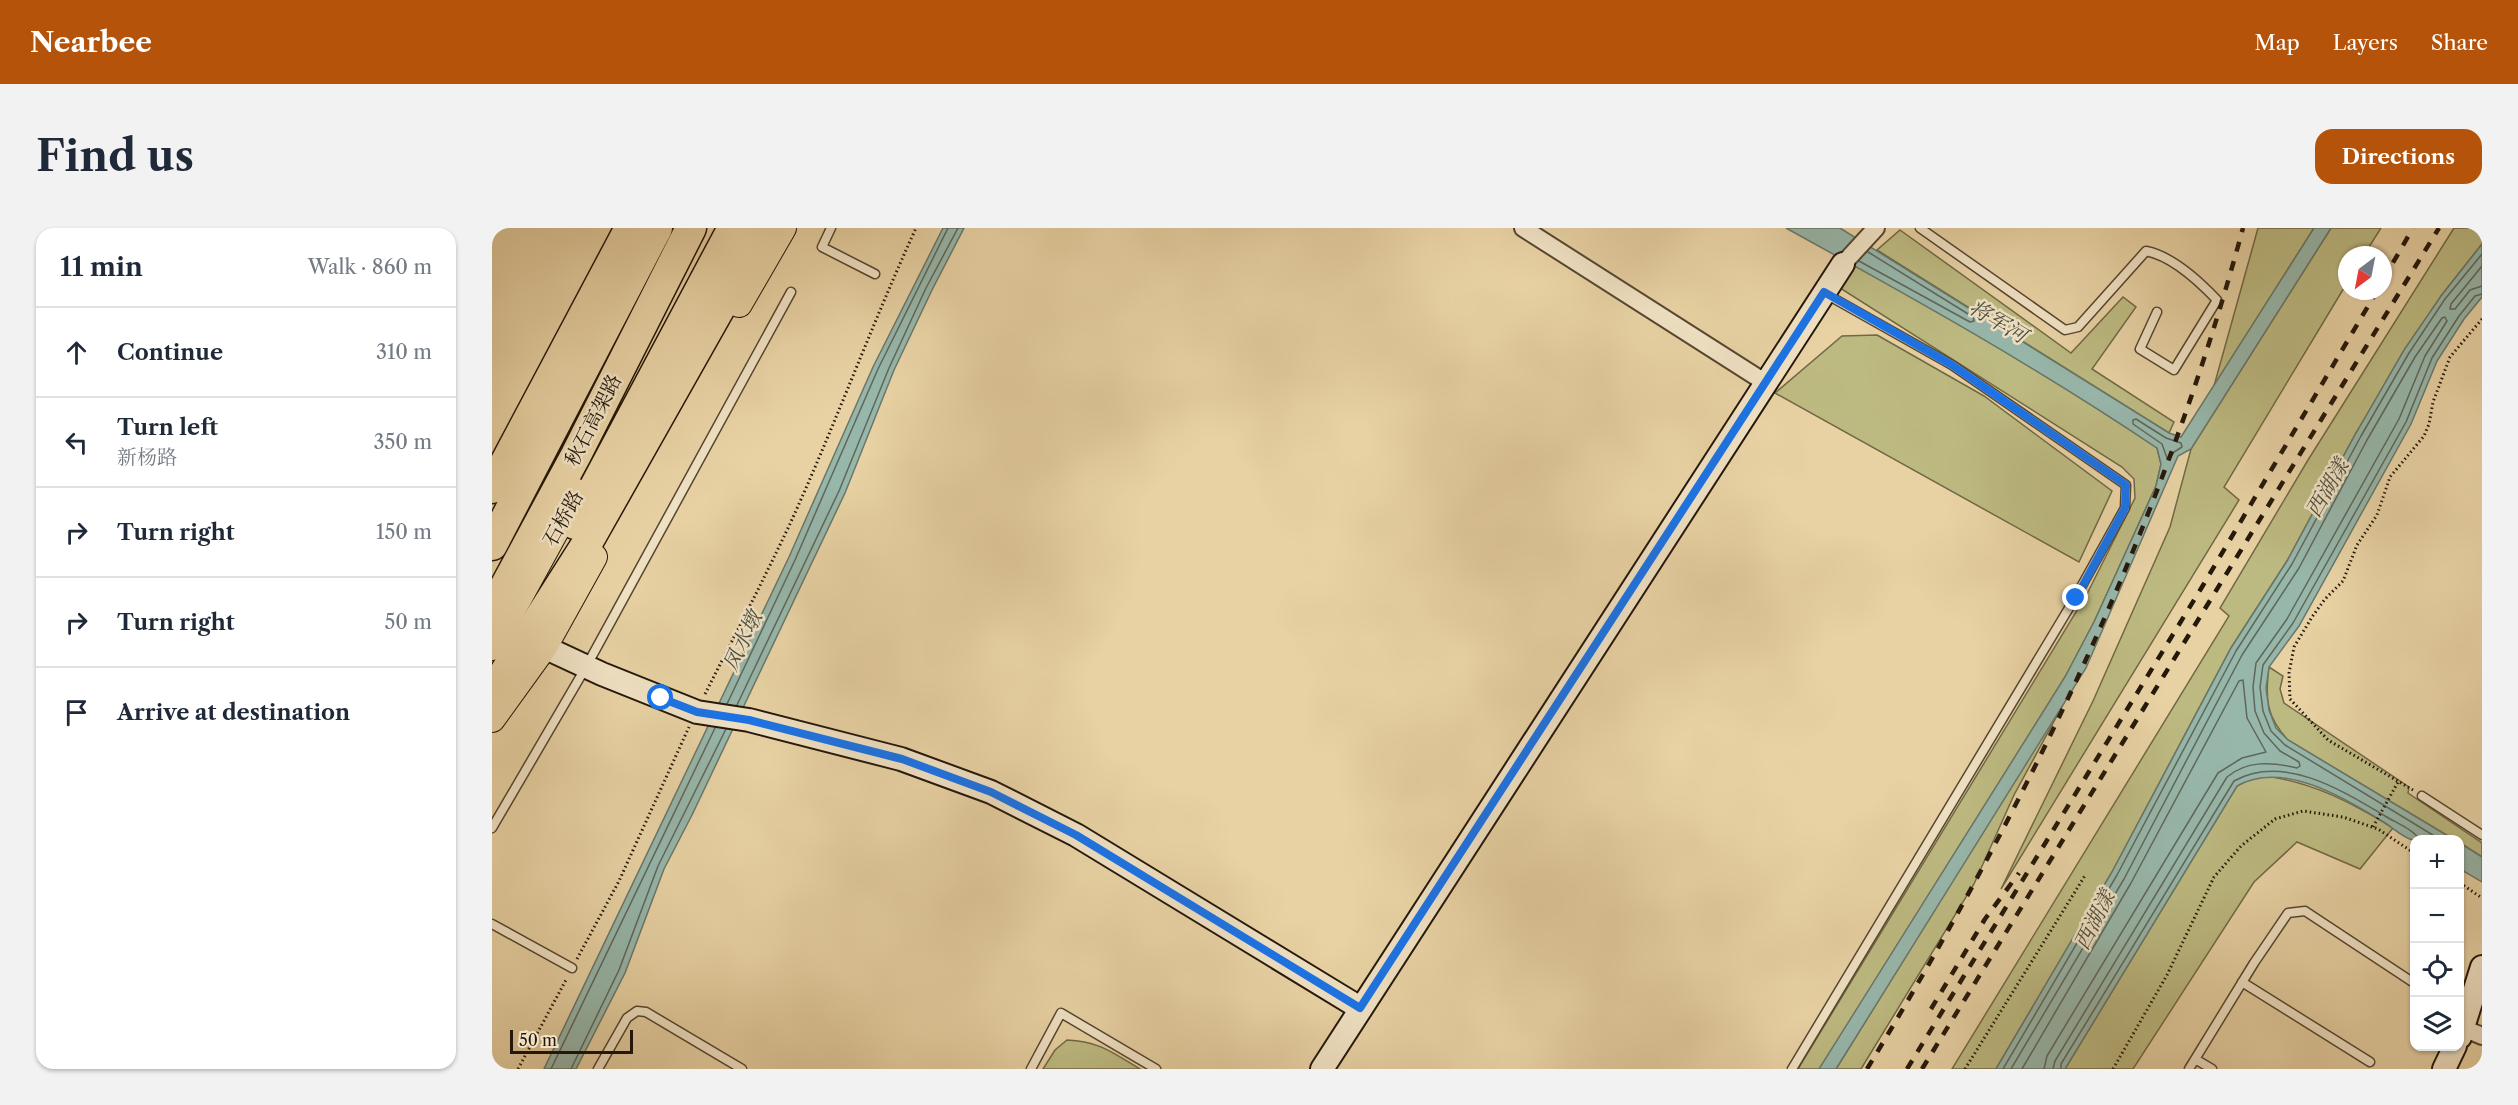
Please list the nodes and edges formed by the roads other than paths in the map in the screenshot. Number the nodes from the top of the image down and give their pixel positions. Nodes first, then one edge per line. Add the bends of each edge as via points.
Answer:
1 (630, 228) edge
2 (644, 228) edge
3 (657, 228) edge
4 (691, 228) edge
5 (717, 228) edge
6 (733, 228) edge
7 (765, 228) edge
8 (783, 228) edge
9 (831, 228) edge
10 (1523, 228) edge
11 (1920, 228) edge
12 (1871, 234) edge
13 (1843, 264) joint
14 (875, 274) dead end
15 (791, 292) dead end
16 (1824, 292) junction
17 (2157, 312) dead end
18 (1766, 383) junction
19 (492, 488) edge
20 (492, 518) edge
21 (492, 545) edge
22 (492, 611) edge
23 (492, 647) edge
24 (544, 647) junction
25 (492, 659) edge
26 (586, 668) junction
27 (492, 693) edge
28 (492, 719) edge
29 (2422, 796) road end
30 (492, 828) edge
31 (2482, 835) edge
32 (492, 924) edge
33 (2482, 967) edge
34 (572, 968) road end
35 (2410, 980) edge
36 (2242, 982) junction
37 (1360, 1008) junction
38 (2465, 1037) edge
39 (2195, 1059) junction
40 (2370, 1062) dead end
41 (598, 1069) edge
42 (742, 1069) edge
43 (1031, 1069) edge
44 (1156, 1069) edge
45 (1322, 1069) edge
46 (1792, 1069) edge
47 (2189, 1069) edge
48 (2212, 1069) edge
49 (2444, 1069) edge

1 - 19 highway
2 - 20 main road
3 - 21 highway, 秋石高架路
4 - 22 highway, 秋石高架路
5 - 23 main road, 石桥路
6 - 25 highway via 546,576
7 - 27 highway via 586,545
8 - 24 main road
9 - 14 lane via 822,247
10 - 18 street
11 - 17 lane via 2065,330 2078,327 2146,251 2158,254 2204,286 2217,300 2174,370 2140,349
12 - 13 street
13 - 16 street
15 - 26 lane
16 - 18 street
16 - 46 lane via 1952,365 2126,485 2125,508 2076,598
18 - 37 street
24 - 26 street
24 - 28 main road
26 - 30 lane
26 - 37 street via 705,713 902,759 991,792 1076,835
29 - 31 lane
32 - 34 lane
33 - 38 street
35 - 36 lane via 2305,911 2288,913
36 - 39 lane
36 - 40 lane
37 - 45 street
38 - 49 street
39 - 47 lane
39 - 48 lane
41 - 42 lane via 627,1018 637,1011 646,1012
43 - 44 lane via 1061,1013

